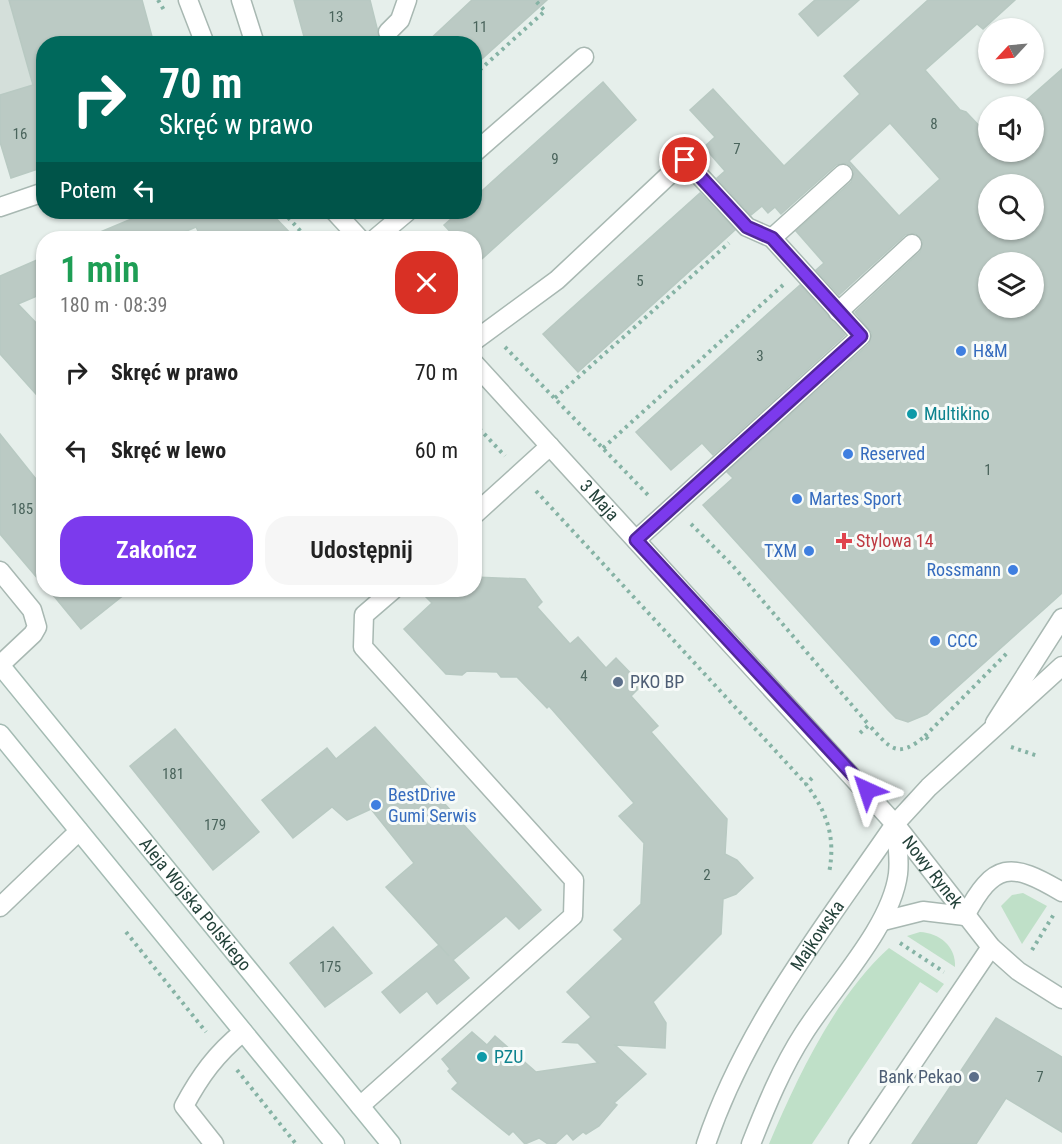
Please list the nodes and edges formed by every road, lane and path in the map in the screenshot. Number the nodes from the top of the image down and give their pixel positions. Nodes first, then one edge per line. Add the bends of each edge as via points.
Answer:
1 (188, 0) edge
2 (241, 0) edge
3 (407, 0) edge
4 (536, 0) edge
5 (388, 33) dead end
6 (202, 36) edge
7 (252, 36) edge
8 (584, 57) dead end
9 (482, 68) edge
10 (482, 146) edge
11 (843, 174) dead end
12 (36, 195) edge
13 (0, 207) edge
14 (289, 219) edge
15 (341, 219) edge
16 (399, 219) edge
17 (747, 227) junction
18 (301, 231) edge
19 (353, 231) edge
20 (384, 231) edge
21 (772, 238) junction
22 (912, 244) dead end
23 (800, 269) junction
24 (838, 312) junction
25 (482, 335) edge
26 (482, 372) edge
27 (555, 398) dead end
28 (482, 432) edge
29 (550, 446) junction
30 (603, 448) dead end
31 (520, 473) junction
32 (482, 508) edge
33 (636, 540) junction
34 (0, 571) edge
35 (385, 597) edge
36 (1062, 618) edge
37 (1008, 653) dead end
38 (0, 665) edge
39 (1062, 666) edge
40 (991, 730) junction
41 (860, 733) dead end
42 (0, 734) edge
43 (925, 735) junction
44 (930, 741) dead end
45 (812, 778) dead end
46 (806, 784) junction
47 (895, 824) junction
48 (79, 831) junction
49 (825, 882) dead end
50 (1062, 892) edge
51 (0, 908) edge
52 (1056, 911) dead end
53 (965, 916) junction
54 (883, 921) junction
55 (118, 922) dead end
56 (898, 942) dead end
57 (991, 947) junction
58 (1032, 950) dead end
59 (949, 976) dead end
60 (1062, 999) edge
61 (243, 1032) junction
62 (220, 1050) junction
63 (360, 1106) junction
64 (213, 1144) edge
65 (296, 1144) edge
66 (334, 1144) edge
67 (391, 1144) edge
68 (706, 1144) edge
69 (751, 1144) edge
70 (858, 1144) edge

1 - 6 street
2 - 7 street
3 - 5 street via 400,20
4 - 9 path via 545,11
8 - 10 street
11 - 21 street
12 - 13 street
14 - 18 path
15 - 19 street
16 - 20 street
17 - 21 street
17 - 25 street via 685,160 557,280
17 - 27 path
21 - 23 street
22 - 24 street
23 - 24 street
23 - 30 path
24 - 33 street via 861,336
26 - 29 street, 3 Maja
28 - 31 path
29 - 31 street
29 - 33 street, 3 Maja
31 - 32 street
31 - 46 path
33 - 47 street, 3 Maja
34 - 38 street via 32,610 37,627
35 - 63 street via 364,615 363,648 574,880 573,916
36 - 40 street
37 - 43 path
38 - 63 street, Aleja Wojska Polskiego
39 - 40 street, Nowy Rynek
40 - 47 street, Nowy Rynek
41 - 43 path via 868,725 890,748 902,750
42 - 48 street
43 - 44 path
45 - 46 path
46 - 49 path via 819,802 832,835 833,853
47 - 53 street, Nowy Rynek
47 - 54 street via 898,873
47 - 68 street, Majkowska via 766,1013 725,1094
48 - 51 street
48 - 61 street
50 - 53 street via 1025,873 997,874 986,882
52 - 58 path
53 - 54 street via 923,911
53 - 57 street, Nowy Rynek
54 - 69 street via 802,1036
55 - 62 path
56 - 59 path
57 - 60 street, Nowy Rynek via 1018,971
57 - 70 street
61 - 62 street
61 - 66 street
62 - 64 street via 201,1074 184,1106
62 - 65 path
63 - 67 street, Aleja Wojska Polskiego

